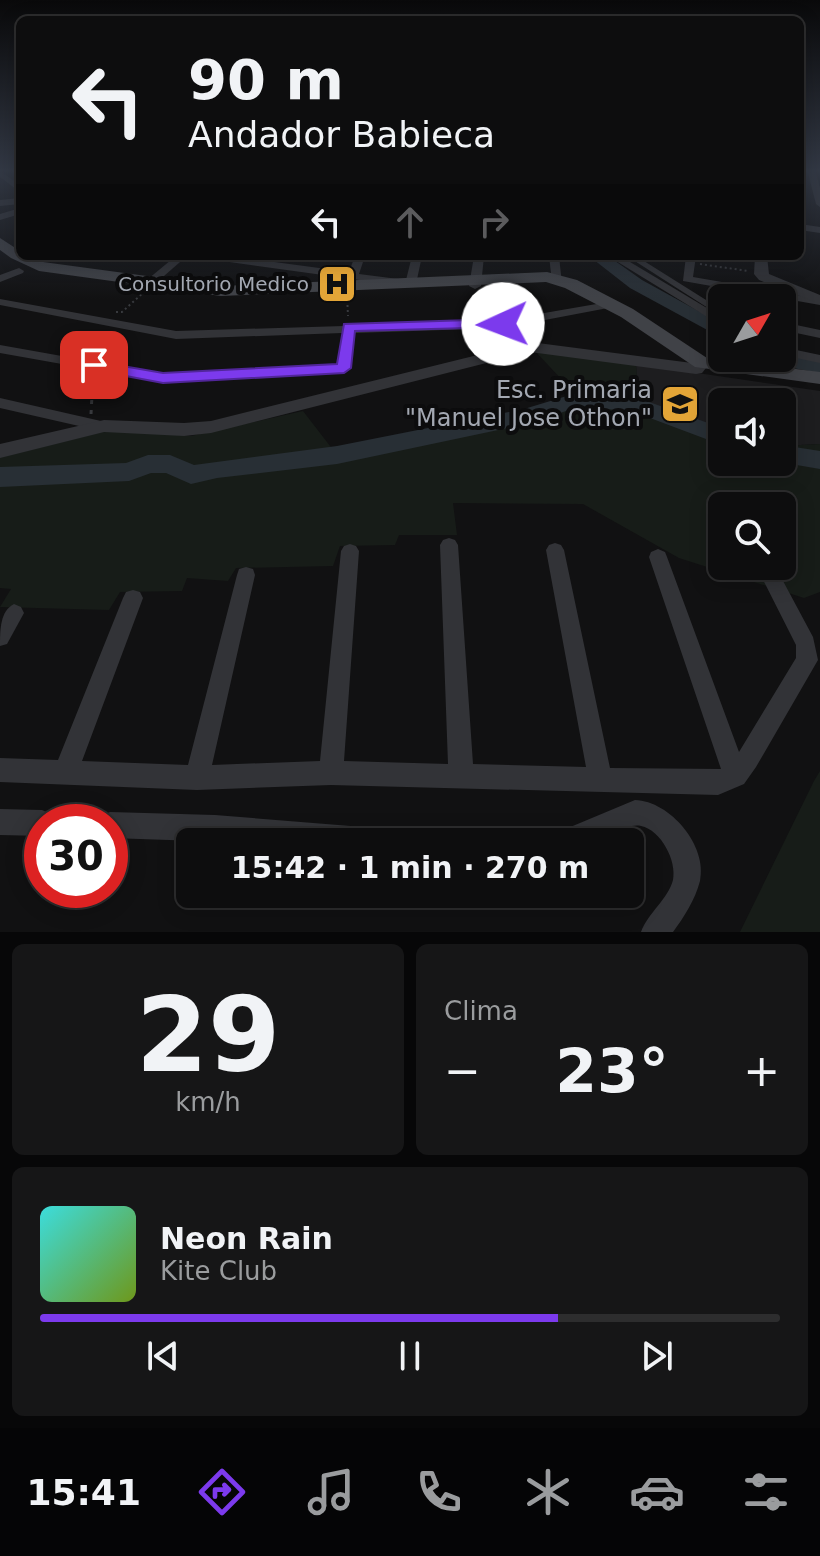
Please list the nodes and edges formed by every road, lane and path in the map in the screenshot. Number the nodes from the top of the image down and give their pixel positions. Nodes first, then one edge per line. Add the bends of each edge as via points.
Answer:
1 (0, 242) edge
2 (16, 255) edge
3 (0, 258) edge
4 (26, 260) edge
5 (236, 260) edge
6 (296, 260) edge
7 (359, 260) edge
8 (416, 260) edge
9 (479, 260) edge
10 (555, 260) edge
11 (619, 260) edge
12 (637, 260) edge
13 (690, 260) edge
14 (695, 260) edge
15 (761, 260) edge
16 (180, 263) dead end
17 (292, 268) junction
18 (19, 271) junction
19 (761, 274) junction
20 (0, 279) edge
21 (558, 282) junction
22 (150, 283) junction
23 (476, 283) junction
24 (350, 284) junction
25 (410, 284) junction
26 (820, 301) edge
27 (0, 302) edge
28 (608, 305) junction
29 (708, 308) edge
30 (708, 315) edge
31 (106, 322) junction
32 (349, 327) junction
33 (796, 329) edge
34 (820, 334) edge
35 (0, 349) edge
36 (796, 354) edge
37 (820, 359) edge
38 (94, 365) junction
39 (699, 366) junction
40 (820, 378) edge
41 (820, 385) edge
42 (0, 403) edge
43 (96, 424) junction
44 (0, 451) edge
45 (449, 545) dead end
46 (555, 550) dead end
47 (350, 551) dead end
48 (658, 557) dead end
49 (246, 575) dead end
50 (772, 580) edge
51 (133, 598) dead end
52 (14, 613) dead end
53 (0, 637) edge
54 (0, 770) edge
55 (65, 773) junction
56 (331, 773) junction
57 (461, 775) junction
58 (735, 775) junction
59 (197, 778) junction
60 (600, 779) junction
61 (0, 822) edge
62 (24, 823) edge
63 (128, 826) edge
64 (215, 828) edge
65 (598, 828) edge
66 (655, 932) edge

1 - 2 main road
3 - 18 main road
4 - 22 main road
5 - 17 street
6 - 17 street
7 - 24 street
8 - 25 street
9 - 23 street
10 - 21 street
11 - 30 street
12 - 29 street
13 - 26 street via 687,279
14 - 19 path
15 - 19 street
16 - 22 street
17 - 24 street
18 - 20 street
18 - 22 main road
19 - 26 street
21 - 23 main road
21 - 28 main road
22 - 24 main road via 218,297
22 - 25 main road via 221,291
22 - 31 path via 132,288 145,291
23 - 24 main road
23 - 25 main road
24 - 25 street
24 - 32 path
27 - 31 street
28 - 32 street via 503,324
28 - 39 main road via 617,317
31 - 32 street via 176,335
31 - 38 path
32 - 38 street via 344,368 163,378
33 - 34 street
35 - 38 street
36 - 37 street
38 - 43 path
39 - 40 main road
39 - 41 main road
39 - 43 street via 530,347 186,432
42 - 43 street
43 - 44 street via 22,449
45 - 57 street
46 - 60 street
47 - 56 street
48 - 58 street
49 - 59 street
50 - 58 street via 806,644 807,660
51 - 55 street
52 - 53 street
54 - 55 street
55 - 59 street
56 - 57 street
56 - 59 street
57 - 60 street
58 - 60 street via 718,783
61 - 62 street
63 - 64 street
65 - 66 street via 636,812 649,815 682,847 689,863 685,893

